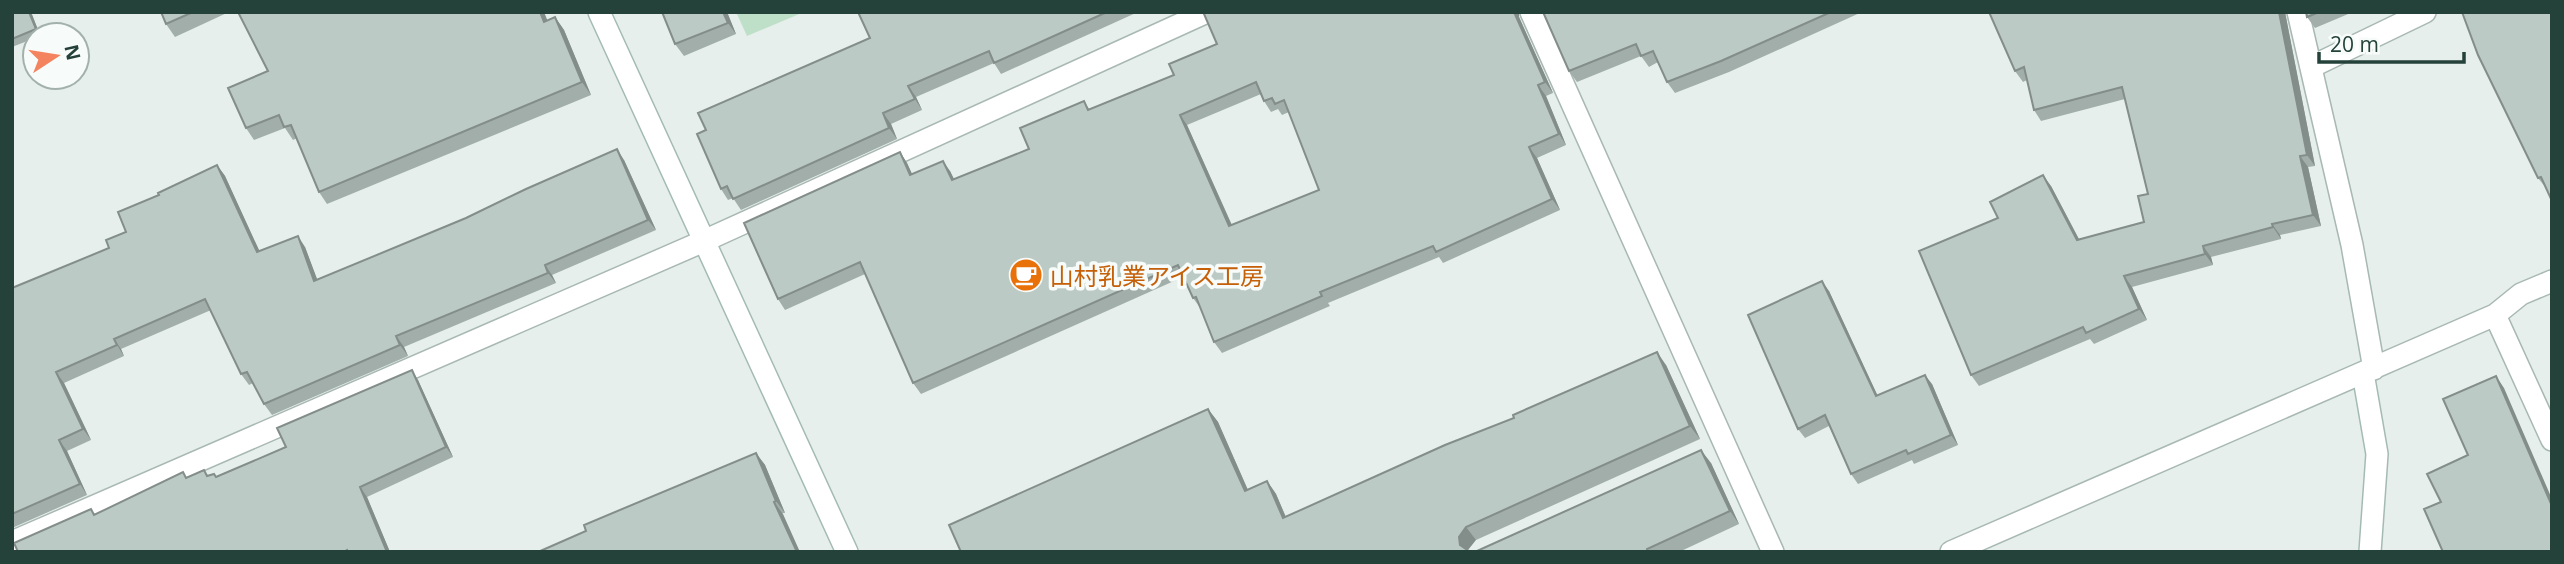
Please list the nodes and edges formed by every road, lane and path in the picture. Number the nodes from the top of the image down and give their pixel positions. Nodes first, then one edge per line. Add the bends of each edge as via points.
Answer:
1 (599, 12) edge
2 (1207, 12) edge
3 (1531, 12) edge
4 (2298, 12) edge
5 (2425, 12) edge
6 (2311, 66) junction
7 (704, 241) junction
8 (2552, 281) edge
9 (2495, 315) junction
10 (2368, 371) junction
11 (2552, 440) edge
12 (12, 542) edge
13 (847, 552) edge
14 (1773, 552) edge
15 (1951, 552) edge
16 (2370, 552) edge

1 - 7 street
2 - 7 street
3 - 14 street via 1716,446
4 - 6 street
5 - 6 street
6 - 10 street via 2352,245
7 - 12 street
7 - 13 street
8 - 9 street via 2521,294
9 - 10 street
9 - 11 street
10 - 15 street
10 - 16 street via 2377,454

